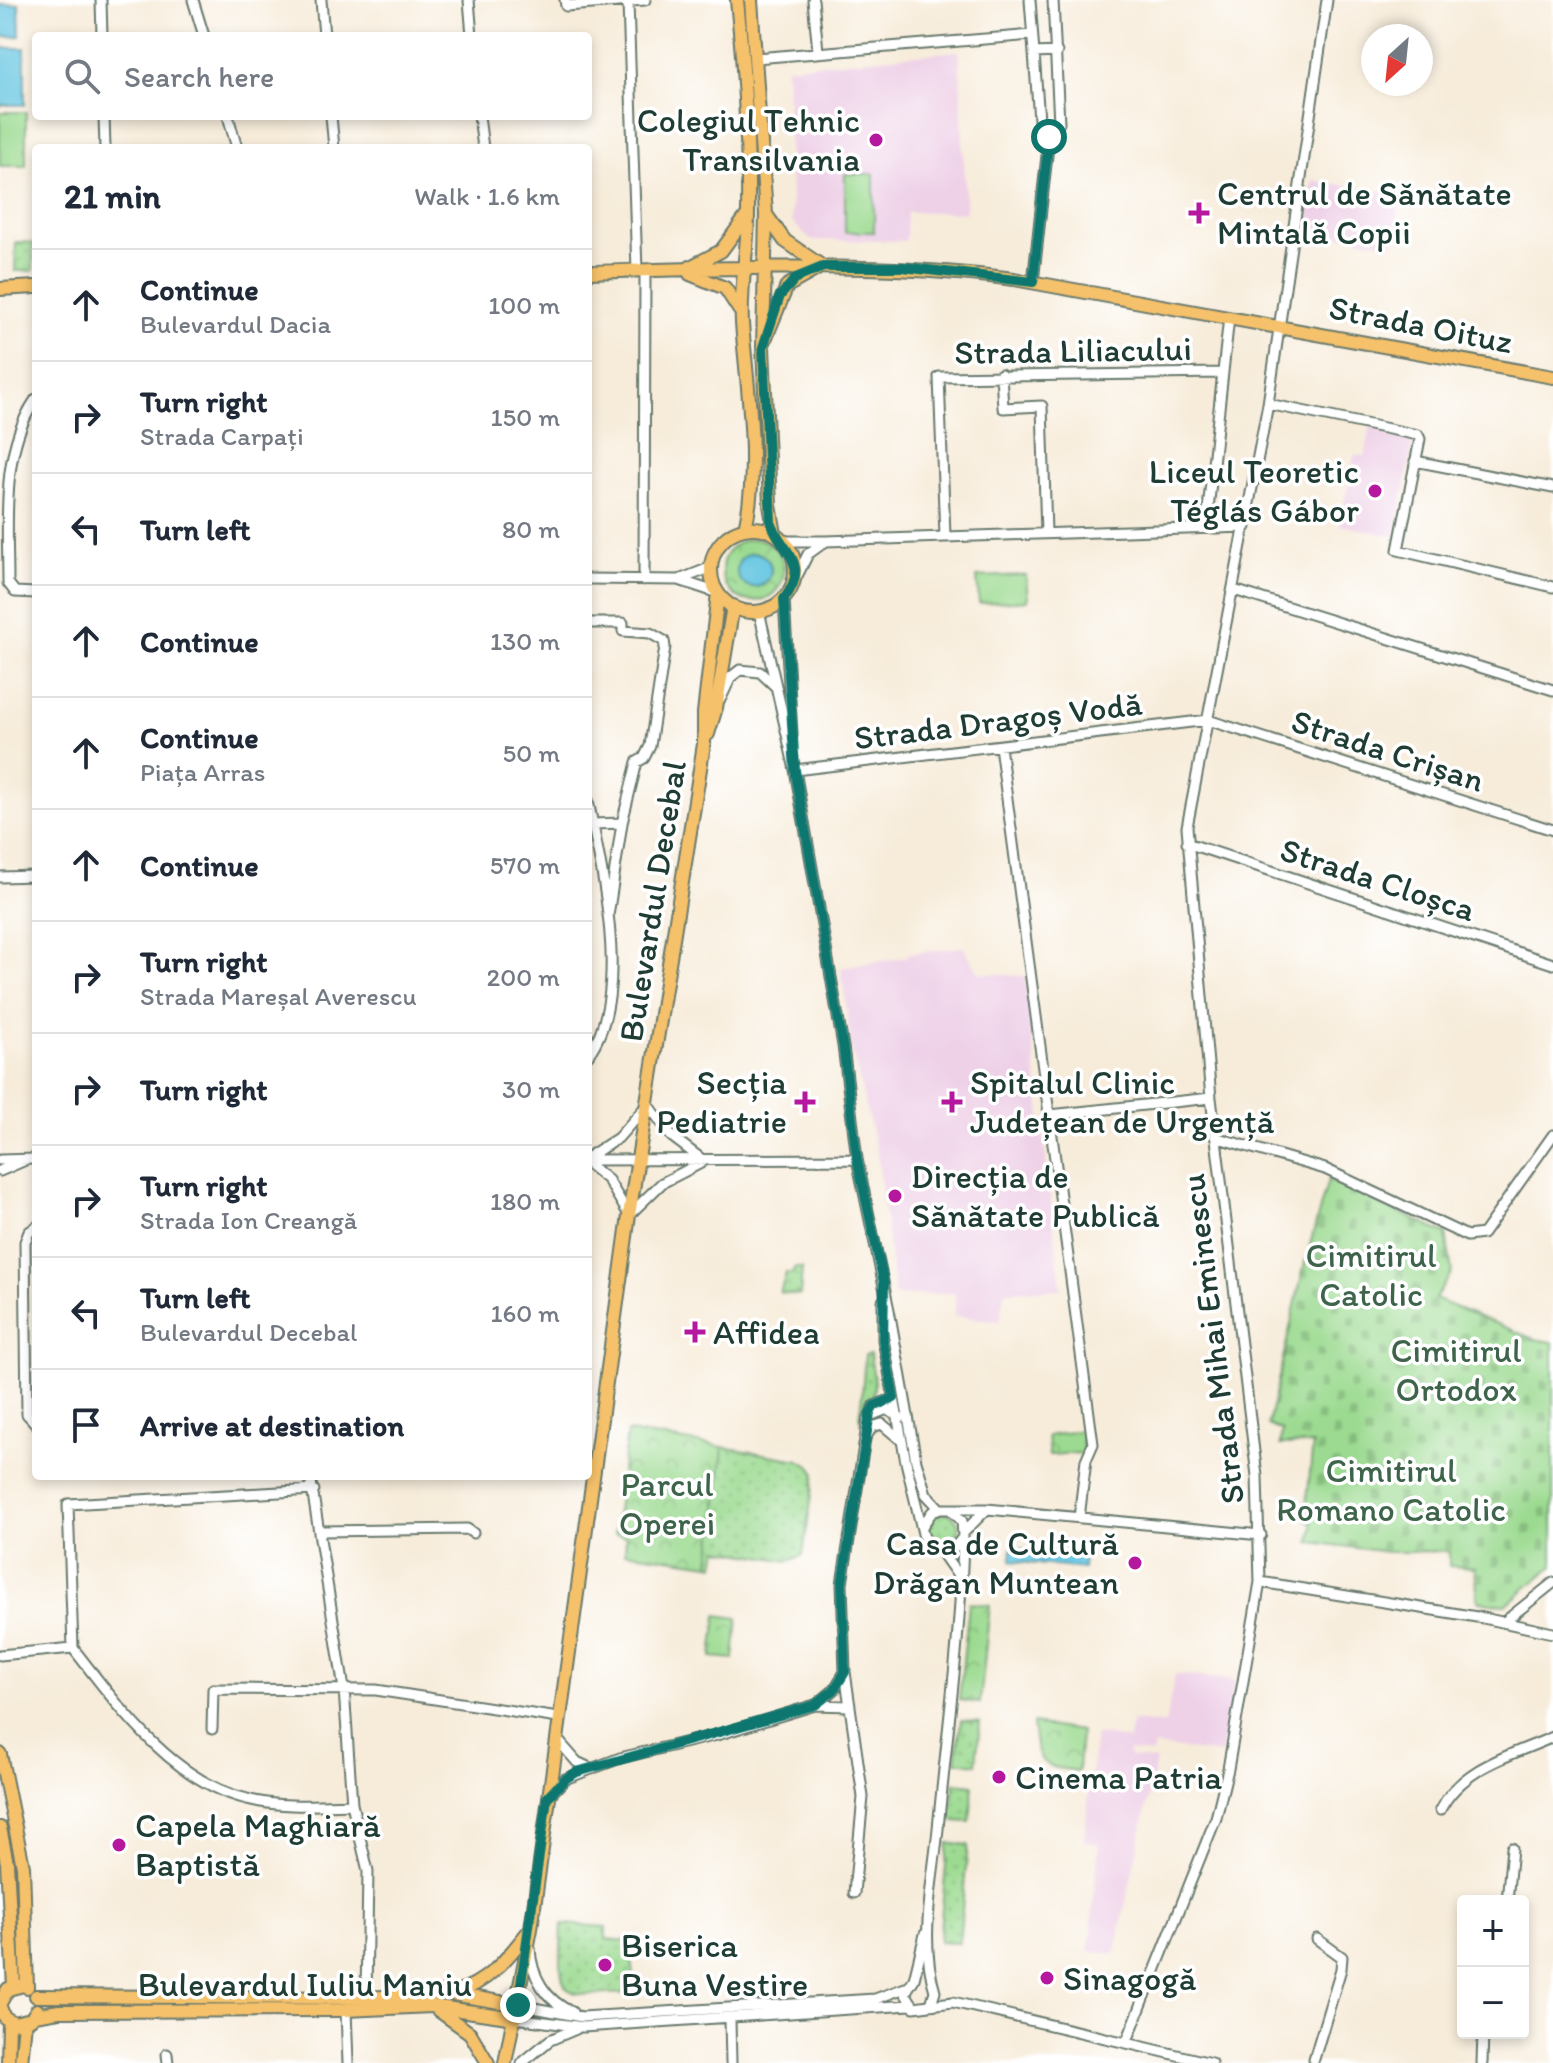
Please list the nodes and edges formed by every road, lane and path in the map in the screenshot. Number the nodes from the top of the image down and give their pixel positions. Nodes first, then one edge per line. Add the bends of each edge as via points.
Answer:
1 (101, 0) edge
2 (193, 0) edge
3 (321, 0) edge
4 (469, 0) edge
5 (645, 0) edge
6 (737, 0) edge
7 (751, 0) edge
8 (813, 0) edge
9 (1030, 0) edge
10 (1053, 0) edge
11 (1327, 0) edge
12 (566, 3) edge
13 (628, 3) junction
14 (102, 32) edge
15 (203, 32) edge
16 (324, 32) edge
17 (472, 32) edge
18 (1032, 35) junction
19 (818, 51) junction
20 (1057, 52) junction
21 (1034, 53) junction
22 (756, 58) junction
23 (104, 120) edge
24 (229, 120) edge
25 (331, 120) edge
26 (480, 120) edge
27 (1049, 137) junction
28 (105, 144) edge
29 (236, 144) edge
30 (334, 144) edge
31 (482, 144) edge
32 (748, 214) junction
33 (766, 214) junction
34 (764, 267) junction
35 (823, 267) junction
36 (745, 268) junction
37 (641, 271) junction
38 (680, 271) junction
39 (592, 272) edge
40 (1033, 282) junction
41 (32, 287) edge
42 (0, 289) edge
43 (1229, 317) junction
44 (742, 321) junction
45 (1279, 326) junction
46 (763, 347) junction
47 (1222, 373) junction
48 (1001, 374) junction
49 (1553, 377) edge
50 (1268, 404) junction
51 (32, 405) edge
52 (1415, 461) junction
53 (1553, 488) edge
54 (1246, 527) junction
55 (1206, 528) junction
56 (745, 529) junction
57 (1046, 533) junction
58 (945, 536) junction
59 (779, 538) junction
60 (826, 541) junction
61 (712, 567) junction
62 (592, 579) edge
63 (644, 580) junction
64 (679, 580) junction
65 (792, 586) junction
66 (1553, 587) edge
67 (1234, 590) junction
68 (32, 593) edge
69 (718, 593) junction
70 (784, 599) junction
71 (733, 606) junction
72 (759, 611) junction
73 (592, 623) edge
74 (779, 690) junction
75 (1553, 690) edge
76 (716, 708) junction
77 (1208, 720) junction
78 (704, 744) junction
79 (1000, 746) junction
80 (795, 770) junction
81 (592, 819) edge
82 (622, 823) junction
83 (593, 824) junction
84 (1553, 830) edge
85 (1187, 843) junction
86 (32, 876) edge
87 (0, 877) edge
88 (608, 916) junction
89 (1553, 964) edge
90 (592, 1044) edge
91 (1211, 1098) junction
92 (648, 1104) junction
93 (1050, 1115) junction
94 (1553, 1135) edge
95 (1215, 1137) junction
96 (592, 1158) edge
97 (32, 1159) edge
98 (639, 1159) junction
99 (857, 1159) junction
100 (0, 1160) edge
101 (592, 1161) edge
102 (704, 1161) junction
103 (592, 1165) edge
104 (0, 1171) edge
105 (629, 1215) junction
106 (32, 1230) edge
107 (884, 1283) junction
108 (894, 1398) junction
109 (898, 1417) junction
110 (32, 1420) edge
111 (868, 1420) junction
112 (910, 1424) junction
113 (866, 1438) junction
114 (902, 1441) junction
115 (592, 1477) edge
116 (311, 1480) edge
117 (592, 1480) edge
118 (314, 1490) junction
119 (945, 1509) junction
120 (987, 1509) junction
121 (1079, 1518) junction
122 (923, 1525) junction
123 (321, 1531) junction
124 (473, 1533) dead end
125 (964, 1534) junction
126 (1261, 1535) junction
127 (940, 1550) junction
128 (1260, 1582) junction
129 (962, 1583) junction
130 (1553, 1583) edge
131 (1504, 1622) junction
132 (1553, 1633) edge
133 (73, 1648) junction
134 (0, 1655) edge
135 (845, 1672) junction
136 (344, 1689) junction
137 (815, 1705) junction
138 (850, 1706) junction
139 (558, 1718) junction
140 (212, 1729) dead end
141 (555, 1736) junction
142 (1553, 1737) edge
143 (0, 1754) edge
144 (592, 1769) junction
145 (547, 1798) junction
146 (352, 1804) junction
147 (1440, 1810) dead end
148 (0, 1828) edge
149 (1512, 1848) dead end
150 (854, 1893) dead end
151 (1508, 1895) edge
152 (928, 1923) junction
153 (531, 1929) junction
154 (1317, 1939) dead end
155 (914, 1979) junction
156 (930, 1981) junction
157 (905, 1988) junction
158 (25, 1990) junction
159 (935, 1991) junction
160 (446, 1993) junction
161 (366, 1998) junction
162 (953, 2002) junction
163 (931, 2004) junction
164 (0, 2005) edge
165 (910, 2005) junction
166 (432, 2006) junction
167 (346, 2010) junction
168 (516, 2012) junction
169 (30, 2019) junction
170 (730, 2019) junction
171 (9, 2021) junction
172 (583, 2022) junction
173 (1483, 2039) edge
174 (1127, 2041) junction
175 (1314, 2059) dead end
176 (8, 2063) edge
177 (21, 2063) edge
178 (348, 2063) edge
179 (488, 2063) edge
180 (505, 2063) edge
181 (522, 2063) edge
182 (731, 2063) edge
183 (1211, 2063) edge
184 (1482, 2063) edge

1 - 14 street
2 - 15 street
3 - 16 street
4 - 17 street
5 - 13 street
6 - 32 main road
7 - 22 main road
8 - 19 street
9 - 18 street
10 - 20 street
11 - 45 street, Strada Mihai Eminescu
12 - 13 street
13 - 37 street
18 - 19 street
18 - 21 street
19 - 22 street
20 - 21 street
20 - 27 street via 1059,123
21 - 27 street via 1039,120
22 - 33 main road
23 - 28 street
24 - 29 street
25 - 30 street
26 - 31 street
27 - 40 street
32 - 36 main road
32 - 38 main road via 721,251
33 - 34 main road
33 - 35 main road via 785,241
34 - 35 main road, Strada Oituz
34 - 36 main road, Strada Oituz
34 - 46 main road
35 - 40 main road, Strada Oituz via 902,267
35 - 46 main road via 787,286
36 - 38 main road, Strada Oituz
36 - 44 main road
37 - 38 main road, Strada Oituz
37 - 39 main road, Strada Oituz
37 - 63 street
38 - 44 main road via 725,288
40 - 43 main road, Strada Oituz
41 - 42 main road
43 - 45 main road, Strada Oituz
43 - 47 street, Strada Liliacului
44 - 56 main road via 750,375 750,506
45 - 49 main road, Strada Oituz
45 - 50 street, Strada Mihai Eminescu
46 - 59 main road via 770,505
47 - 48 street, Strada Liliacului
47 - 55 street, Strada Liliacului
48 - 57 street via 1003,408 1042,406
48 - 58 street, Strada Liliacului via 939,377
50 - 52 street via 1418,435
50 - 54 street, Strada Mihai Eminescu
51 - 68 street via 9,462 8,583 15,592
52 - 53 street
52 - 66 street via 1398,550
54 - 55 street
54 - 67 street, Strada Mihai Eminescu
55 - 57 street
56 - 59 main road
56 - 61 main road via 720,544
57 - 58 street
58 - 60 street
59 - 60 street
59 - 65 main road via 794,562
60 - 65 street via 808,554
61 - 64 street
61 - 69 main road
62 - 63 street
63 - 64 street
64 - 69 street
65 - 70 main road
67 - 75 street
67 - 77 street, Strada Mihai Eminescu
69 - 71 main road
69 - 78 main road, Bulevardul Decebal
70 - 72 main road
70 - 80 street
71 - 72 main road
71 - 76 main road, Bulevardul Decebal
72 - 74 street
73 - 82 street via 623,623 623,631 658,636 665,647 650,746 637,762
74 - 76 street via 760,672 740,670
74 - 80 street
76 - 78 main road, Bulevardul Decebal
77 - 79 street, Strada Dragoș Vodă
77 - 84 street, Strada Crișan
77 - 85 street, Strada Mihai Eminescu
78 - 92 main road, Bulevardul Decebal
79 - 80 street, Strada Dragoș Vodă
79 - 93 street
80 - 99 street
81 - 83 street
82 - 83 street
82 - 88 street
83 - 88 street
85 - 89 street, Strada Cloșca
85 - 91 street, Strada Mihai Eminescu
86 - 87 street
88 - 90 street via 609,998
91 - 93 street
91 - 95 street, Strada Mihai Eminescu
92 - 96 street
92 - 98 main road, Bulevardul Decebal
92 - 102 street via 671,1136
93 - 121 street via 1093,1444
94 - 95 street via 1483,1234 1467,1236 1325,1169
95 - 126 street, Strada Mihai Eminescu
97 - 100 street
97 - 104 street
98 - 101 street
98 - 102 street
98 - 105 main road, Bulevardul Decebal
99 - 102 street
99 - 107 street
102 - 105 street via 662,1183
103 - 105 street
105 - 115 main road, Bulevardul Decebal
106 - 110 street via 25,1251 27,1414
107 - 108 street via 883,1340
107 - 112 street
108 - 109 street
108 - 111 street via 874,1406
109 - 111 street via 882,1409
109 - 112 street
109 - 114 street
111 - 113 street
112 - 119 street via 922,1485
113 - 114 street via 872,1427 882,1424
113 - 135 street via 842,1584
114 - 122 street
116 - 118 street
117 - 139 main road, Bulevardul Decebal
118 - 123 street
118 - 133 street via 68,1504
119 - 120 street
119 - 122 street via 926,1517
119 - 125 street via 962,1521
120 - 121 street
120 - 125 street
121 - 126 street
122 - 127 street via 924,1538
123 - 124 street
123 - 136 street
125 - 127 street via 954,1548
125 - 129 street
126 - 128 street, Strada Mihai Eminescu
127 - 129 street
128 - 131 street
128 - 174 street, Strada Mihai Eminescu via 1216,1818
129 - 152 street
130 - 131 street
131 - 132 street
133 - 134 street
133 - 146 street via 151,1738 196,1778 250,1800
135 - 137 street
135 - 138 street
136 - 139 street
136 - 140 street via 213,1689
136 - 146 street
137 - 138 street
137 - 144 street
138 - 150 street via 863,1797
139 - 141 main road, Bulevardul Decebal
141 - 144 street via 577,1762
141 - 145 main road, Bulevardul Decebal
142 - 147 street via 1475,1771 1453,1789
143 - 158 main road via 23,1866
144 - 145 street via 565,1779
145 - 153 main road, Bulevardul Decebal
146 - 161 street via 368,1871
148 - 158 main road
149 - 151 street
152 - 155 street
152 - 156 street
153 - 160 main road via 494,1971 474,1985
153 - 168 main road, Bulevardul Decebal
153 - 172 street via 537,1979 552,2000
154 - 175 street via 1342,1957
155 - 156 street
155 - 157 street
156 - 159 street
157 - 165 street
157 - 172 street, Bulevardul Iuliu Maniu via 875,1999
158 - 161 main road, Bulevardul Iuliu Maniu
158 - 164 main road via 4,1993
158 - 169 main road
159 - 162 street
159 - 163 street
160 - 161 main road, Bulevardul Iuliu Maniu
160 - 168 main road, Bulevardul Iuliu Maniu
162 - 163 street
162 - 174 street
163 - 165 street
164 - 171 main road
165 - 170 street, Bulevardul Iuliu Maniu
166 - 167 main road, Bulevardul Iuliu Maniu
166 - 168 main road, Bulevardul Iuliu Maniu
166 - 179 main road via 470,2033
167 - 169 main road, Bulevardul Iuliu Maniu via 59,2011
167 - 178 street
168 - 172 street, Bulevardul Iuliu Maniu
168 - 180 main road, Bulevardul Decebal
169 - 171 main road, Bulevardul Iuliu Maniu
169 - 177 main road
170 - 172 street, Bulevardul Iuliu Maniu
170 - 182 street
171 - 176 main road
172 - 181 street
173 - 184 street
174 - 183 street

